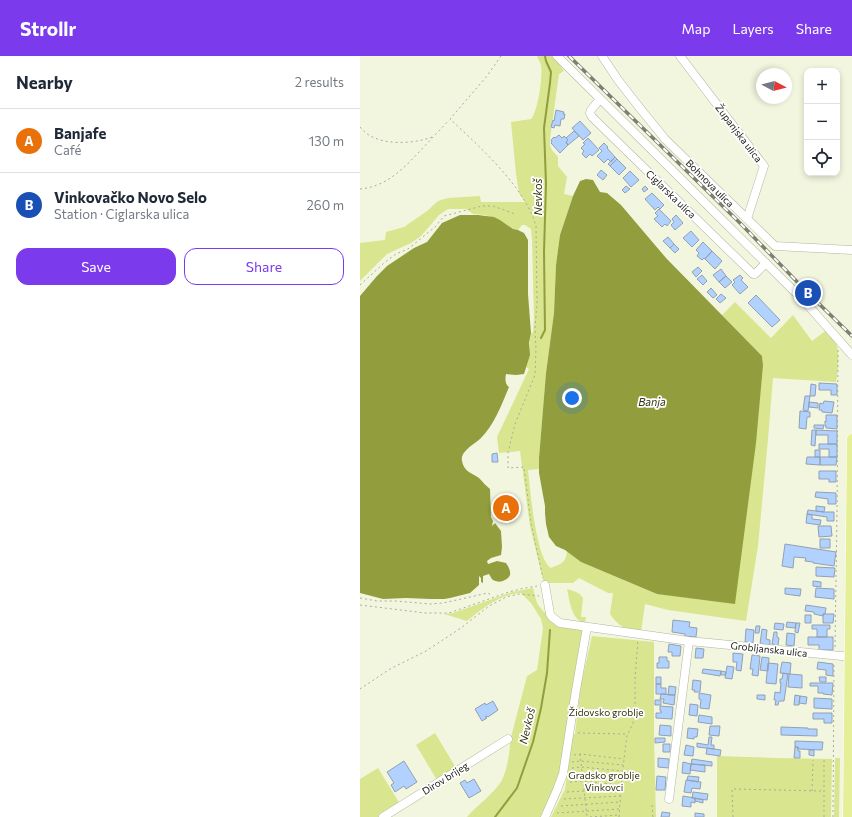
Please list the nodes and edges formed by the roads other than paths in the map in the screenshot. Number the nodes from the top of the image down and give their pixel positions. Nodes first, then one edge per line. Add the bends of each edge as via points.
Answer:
1 (557, 56) edge
2 (602, 56) edge
3 (680, 56) edge
4 (600, 99) junction
5 (747, 219) junction
6 (852, 250) edge
7 (766, 263) junction
8 (852, 355) edge
9 (852, 439) edge
10 (545, 585) road end
11 (587, 627) junction
12 (689, 641) junction
13 (851, 657) edge
14 (508, 739) dead end
15 (669, 798) dead end
16 (383, 817) edge
17 (545, 817) edge
18 (848, 817) edge

1 - 4 street, Ciglarska ulica
2 - 5 street, Bohnova ulica via 634,102 665,139
3 - 5 street, Županjska ulica via 764,166
4 - 7 street, Ciglarska ulica
4 - 7 street, Ciglarska ulica via 591,110 592,117 753,274
5 - 6 street, Bohnova ulica via 775,246
7 - 8 street, Ciglarska ulica via 806,302
9 - 13 main road
10 - 11 street, Grobljanska ulica via 552,617 560,623
11 - 12 street, Grobljanska ulica
11 - 17 street via 563,774
12 - 13 street, Grobljanska ulica
12 - 15 street
13 - 18 main road
14 - 16 street, Dirov brijeg

